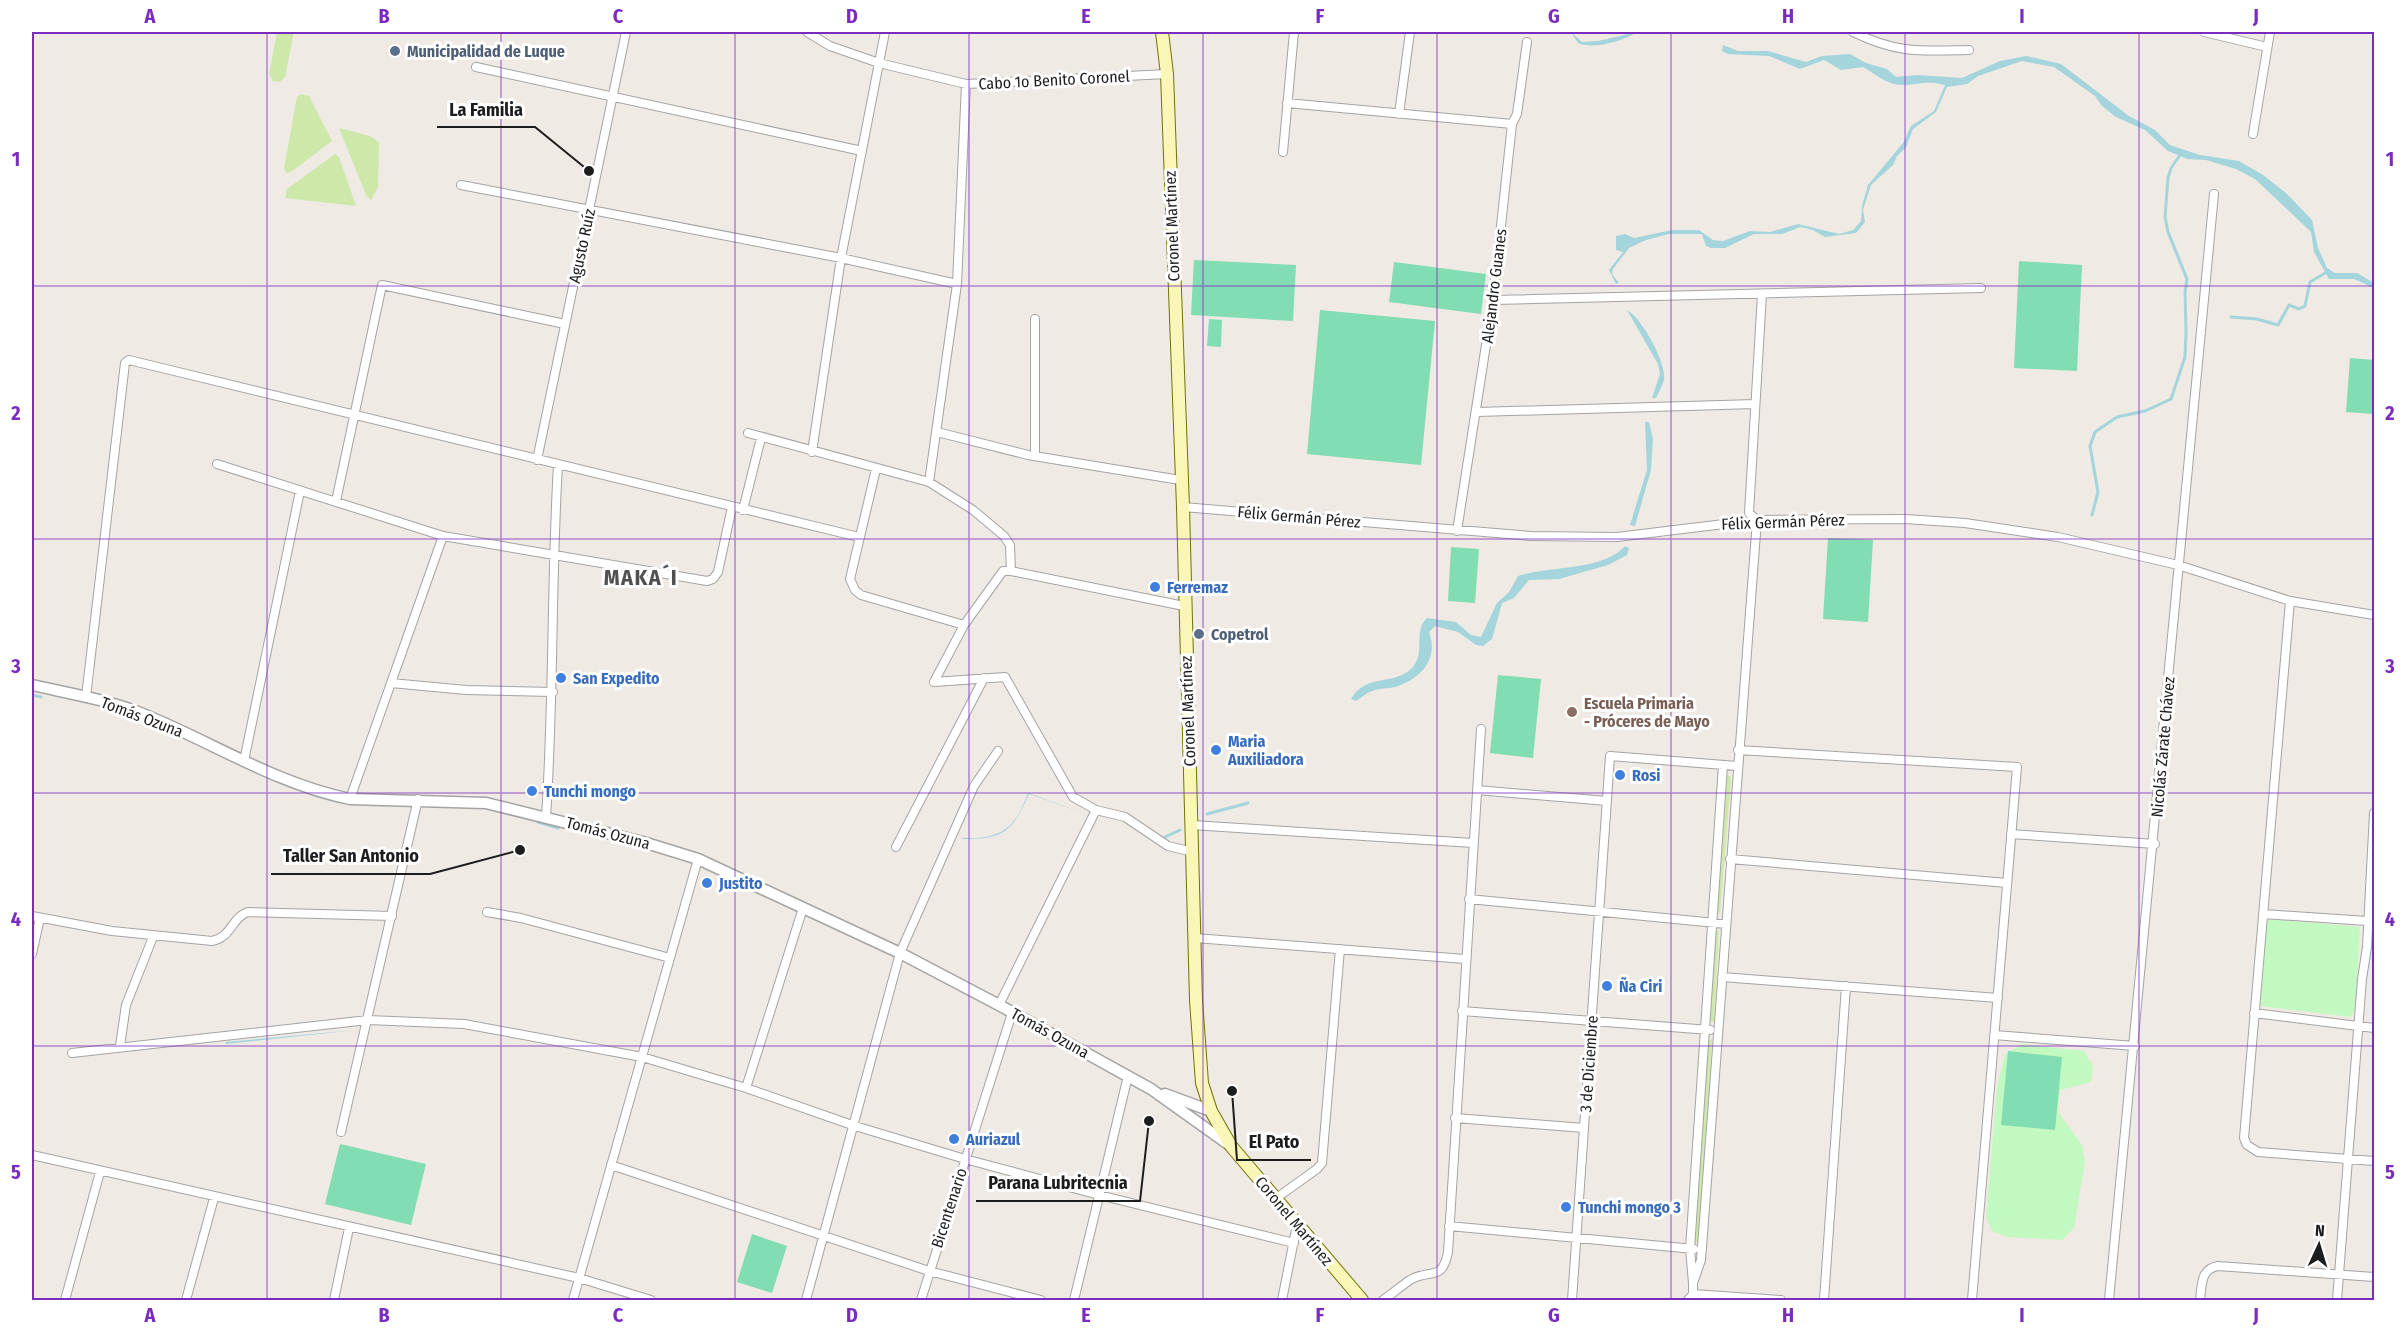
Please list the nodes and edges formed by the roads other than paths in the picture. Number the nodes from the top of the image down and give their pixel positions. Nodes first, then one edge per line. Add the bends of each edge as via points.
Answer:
1 (626, 32) edge
2 (807, 32) edge
3 (885, 32) edge
4 (1162, 32) edge
5 (1294, 32) edge
6 (1410, 32) edge
7 (1853, 32) edge
8 (2204, 32) edge
9 (2270, 32) edge
10 (1527, 42) dead end
11 (2267, 47) junction
12 (1969, 50) dead end
13 (879, 63) junction
14 (476, 67) dead end
15 (1167, 74) junction
16 (966, 84) junction
17 (613, 97) junction
18 (1287, 103) junction
19 (1400, 114) junction
20 (1512, 124) junction
21 (2253, 134) dead end
22 (862, 151) junction
23 (1283, 152) dead end
24 (461, 185) dead end
25 (2214, 194) dead end
26 (589, 210) junction
27 (841, 258) junction
28 (957, 284) junction
29 (1981, 288) dead end
30 (1762, 294) junction
31 (1493, 300) junction
32 (1035, 319) dead end
33 (566, 324) junction
34 (1755, 404) junction
35 (1477, 412) junction
36 (354, 416) junction
37 (936, 432) junction
38 (747, 433) dead end
39 (761, 438) junction
40 (812, 452) junction
41 (1035, 456) junction
42 (537, 460) junction
43 (217, 464) dead end
44 (558, 465) junction
45 (876, 469) junction
46 (1180, 480) junction
47 (930, 482) junction
48 (300, 491) junction
49 (336, 501) junction
50 (732, 507) junction
51 (1183, 507) junction
52 (743, 510) junction
53 (1756, 520) junction
54 (1457, 531) junction
55 (443, 536) junction
56 (859, 537) junction
57 (553, 554) junction
58 (2178, 565) junction
59 (1011, 571) junction
60 (2290, 601) junction
61 (1184, 606) junction
62 (2374, 615) edge
63 (964, 626) junction
64 (984, 678) junction
65 (391, 683) junction
66 (32, 685) edge
67 (553, 692) junction
68 (86, 697) junction
69 (1481, 729) dead end
70 (1738, 750) junction
71 (998, 751) dead end
72 (244, 761) junction
73 (1723, 765) junction
74 (1737, 766) junction
75 (1477, 790) junction
76 (350, 799) junction
77 (418, 800) junction
78 (1607, 801) junction
79 (1096, 810) junction
80 (2374, 813) edge
81 (546, 817) junction
82 (1192, 825) junction
83 (2011, 834) junction
84 (1473, 843) junction
85 (2155, 844) junction
86 (896, 847) dead end
87 (1193, 852) junction
88 (698, 859) junction
89 (1730, 859) junction
90 (2007, 883) junction
91 (1469, 899) junction
92 (803, 908) junction
93 (487, 912) dead end
94 (1599, 912) junction
95 (2263, 914) junction
96 (393, 916) junction
97 (36, 917) edge
98 (2367, 921) junction
99 (1712, 923) junction
100 (1726, 924) junction
101 (153, 937) junction
102 (1195, 938) junction
103 (1340, 949) junction
104 (900, 953) junction
105 (32, 954) edge
106 (670, 958) junction
107 (1465, 959) junction
108 (1722, 977) junction
109 (1846, 986) junction
110 (1998, 998) junction
111 (999, 1005) junction
112 (1462, 1011) junction
113 (1012, 1013) junction
114 (2254, 1013) junction
115 (368, 1020) junction
116 (1592, 1021) junction
117 (2359, 1024) junction
118 (2374, 1028) edge
119 (1705, 1030) junction
120 (1718, 1030) junction
121 (1995, 1035) junction
122 (120, 1046) junction
123 (2135, 1046) junction
124 (72, 1053) dead end
125 (642, 1057) junction
126 (1128, 1076) junction
127 (746, 1088) junction
128 (1151, 1089) junction
129 (1211, 1111) junction
130 (1455, 1118) junction
131 (855, 1126) junction
132 (1584, 1128) junction
133 (341, 1132) dead end
134 (1231, 1146) junction
135 (32, 1155) edge
136 (965, 1159) junction
137 (2349, 1159) junction
138 (2374, 1161) edge
139 (611, 1165) junction
140 (100, 1172) junction
141 (1099, 1195) junction
142 (214, 1198) junction
143 (1275, 1199) junction
144 (1298, 1225) junction
145 (1449, 1226) junction
146 (349, 1228) junction
147 (825, 1235) junction
148 (1576, 1238) junction
149 (1294, 1243) junction
150 (1690, 1248) junction
151 (1702, 1250) junction
152 (929, 1271) junction
153 (2339, 1274) junction
154 (2374, 1277) edge
155 (579, 1278) junction
156 (1693, 1283) junction
157 (1690, 1297) edge
158 (65, 1300) edge
159 (186, 1300) edge
160 (334, 1300) edge
161 (573, 1300) edge
162 (651, 1300) edge
163 (806, 1300) edge
164 (921, 1300) edge
165 (1041, 1300) edge
166 (1074, 1300) edge
167 (1282, 1300) edge
168 (1362, 1300) edge
169 (1383, 1300) edge
170 (1572, 1300) edge
171 (1781, 1300) edge
172 (1824, 1300) edge
173 (1972, 1300) edge
174 (2109, 1300) edge
175 (2200, 1300) edge
176 (2337, 1300) edge

1 - 17 street, Agusto Ruíz
2 - 13 street, Cabo 1o Benito Coronel via 830,46
3 - 13 street
4 - 15 main road, Coronel Martínez
5 - 18 street
6 - 19 street
7 - 12 street via 1888,48 1906,51
8 - 11 street
9 - 11 street
10 - 20 street, Alejandro Guanes via 1517,114
11 - 21 street
13 - 16 street, Cabo 1o Benito Coronel
13 - 22 street
14 - 17 street
15 - 16 street, Cabo 1o Benito Coronel
15 - 46 main road, Coronel Martínez
16 - 28 street
17 - 22 street
17 - 26 street, Agusto Ruíz
18 - 19 street
18 - 23 street
19 - 20 street
20 - 31 street, Alejandro Guanes
22 - 27 street
24 - 26 street
25 - 58 street, Nicolás Zárate Chávez
26 - 27 street
26 - 33 street, Agusto Ruíz
27 - 28 street
27 - 40 street
28 - 37 street
29 - 30 street
30 - 31 street
30 - 34 street
31 - 35 street, Alejandro Guanes
32 - 41 street
33 - 36 street via 382,285
33 - 42 street, Agusto Ruíz
34 - 35 street
34 - 53 street via 1749,513
35 - 54 street, Alejandro Guanes
36 - 42 street
36 - 49 street
36 - 68 street via 133,360 125,363
37 - 41 street
37 - 47 street
38 - 39 street
39 - 40 street
39 - 52 street
40 - 45 street
41 - 46 street
42 - 44 street
43 - 48 street
44 - 50 street
44 - 57 street
45 - 47 street
45 - 56 street
46 - 51 main road, Coronel Martínez
47 - 59 street via 1004,536 1010,545
48 - 49 street
48 - 72 street
49 - 55 street
50 - 52 street
50 - 57 street via 718,572 708,581
51 - 54 street, Félix Germán Pérez
51 - 61 main road, Coronel Martínez
52 - 56 street
53 - 54 street, Félix Germán Pérez via 1617,537
53 - 58 street, Félix Germán Pérez via 1905,519 1965,523 2058,537
53 - 70 street
55 - 57 street
55 - 65 street
56 - 63 street via 850,579 861,596
57 - 67 street
58 - 60 street, Félix Germán Pérez
58 - 85 street, Nicolás Zárate Chávez
59 - 61 street
59 - 63 street via 1003,571
60 - 62 street, Félix Germán Pérez
60 - 95 street
61 - 82 main road, Coronel Martínez
63 - 64 street via 934,682
64 - 79 street via 1001,676 1008,680 1073,797
64 - 86 street
65 - 67 street
65 - 76 street
66 - 68 street, Tomás Ozuna
67 - 81 street
68 - 72 street, Tomás Ozuna via 137,712
69 - 75 street
70 - 74 street
70 - 83 street via 2017,767
71 - 104 street via 974,786
72 - 76 street, Tomás Ozuna via 309,788
73 - 74 street
73 - 78 street, 3 de Diciembre via 1610,756
73 - 99 street
74 - 89 street
75 - 78 street
75 - 84 street
76 - 77 street, Tomás Ozuna
77 - 81 street, Tomás Ozuna via 486,803
77 - 96 street
78 - 94 street, 3 de Diciembre
79 - 87 street via 1125,817 1168,846
79 - 111 street
80 - 98 street
81 - 88 street, Tomás Ozuna
82 - 84 street
82 - 87 main road, Coronel Martínez
83 - 85 street
83 - 90 street
84 - 91 street
85 - 123 street, Nicolás Zárate Chávez
87 - 102 main road, Coronel Martínez
88 - 92 street, Tomás Ozuna
88 - 106 street
89 - 90 street
89 - 100 street
90 - 110 street
91 - 94 street
91 - 107 street
92 - 104 street, Tomás Ozuna
92 - 127 street
93 - 106 street
94 - 99 street
94 - 116 street, 3 de Diciembre
95 - 98 street
95 - 114 street
96 - 101 street via 248,912 218,940
96 - 115 street
97 - 101 street
97 - 105 street
98 - 117 street
99 - 100 street
99 - 119 street
100 - 108 street
101 - 122 street via 126,1005
102 - 103 street
102 - 129 main road, Coronel Martínez via 1198,1045 1202,1083
103 - 107 street
103 - 143 street via 1322,1163
104 - 111 street, Tomás Ozuna
104 - 131 street
106 - 125 street
107 - 112 street
108 - 109 street
108 - 120 street
109 - 110 street
109 - 172 street
110 - 121 street
111 - 113 street, Tomás Ozuna
112 - 116 street
112 - 130 street
113 - 126 street, Tomás Ozuna
113 - 136 street, Bicentenario
114 - 117 street
114 - 137 street via 2244,1129 2247,1145 2258,1152
115 - 122 street
115 - 125 street via 464,1024
115 - 133 street
116 - 119 street
116 - 132 street, 3 de Diciembre
117 - 118 street
117 - 137 street
119 - 120 street
119 - 150 street
120 - 151 street
121 - 123 street
121 - 173 street
122 - 124 street
123 - 174 street, Nicolás Zárate Chávez
125 - 127 street
125 - 139 street
126 - 128 street, Tomás Ozuna
126 - 141 street
127 - 131 street
128 - 129 street, Tomás Ozuna
128 - 134 street, Tomás Ozuna
129 - 134 main road, Coronel Martínez
130 - 132 street
130 - 145 street
131 - 136 street
131 - 147 street
132 - 148 street, 3 de Diciembre
134 - 143 main road, Coronel Martínez
135 - 140 street
136 - 141 street
136 - 152 street, Bicentenario
137 - 138 street
137 - 153 street
139 - 147 street
139 - 155 street
140 - 142 street
140 - 158 street
141 - 149 street
141 - 166 street
142 - 146 street
142 - 159 street
143 - 144 main road, Coronel Martínez
144 - 149 street
144 - 168 main road, Coronel Martínez
145 - 148 street
145 - 169 street via 1447,1260 1441,1271 1411,1280
146 - 155 street
146 - 160 street
147 - 152 street
147 - 163 street
148 - 150 street
148 - 170 street, 3 de Diciembre
149 - 167 street
150 - 151 street
150 - 156 street
151 - 156 street
152 - 164 street, Bicentenario
152 - 165 street
153 - 154 street
153 - 175 street via 2213,1267 2204,1274
153 - 176 street
155 - 161 street
155 - 162 street
156 - 157 street
157 - 171 street

